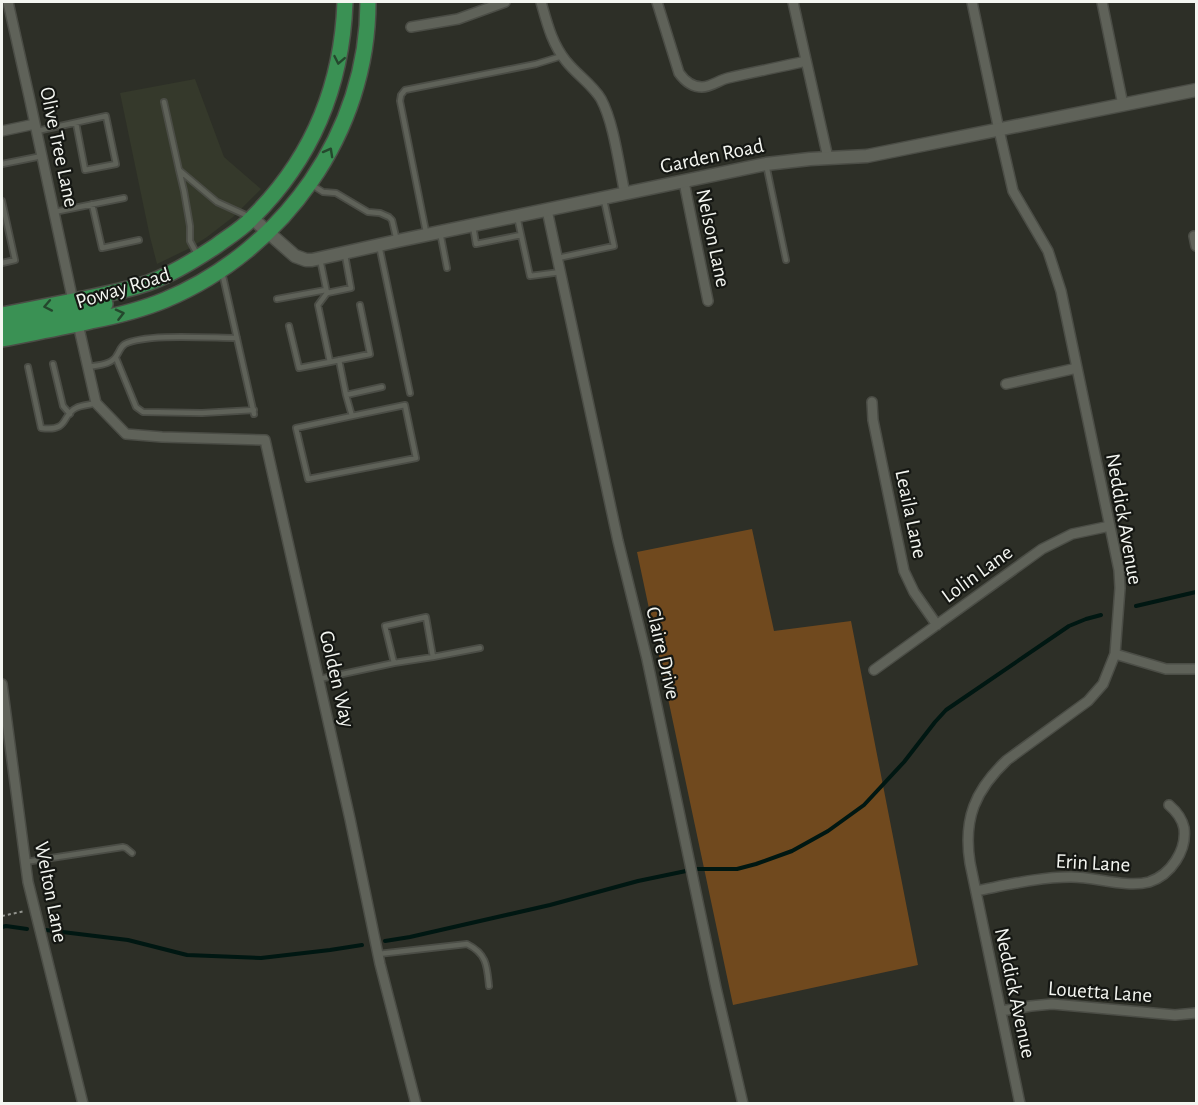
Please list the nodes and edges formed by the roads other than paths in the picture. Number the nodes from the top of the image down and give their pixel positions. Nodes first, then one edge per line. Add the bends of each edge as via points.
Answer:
1 (8, 2) edge
2 (345, 2) edge
3 (368, 2) edge
4 (506, 2) edge
5 (541, 2) edge
6 (657, 2) edge
7 (793, 2) edge
8 (972, 2) edge
9 (1102, 2) edge
10 (411, 27) dead end
11 (562, 56) junction
12 (806, 61) junction
13 (1197, 90) edge
14 (164, 102) dead end
15 (1123, 105) junction
16 (76, 123) junction
17 (36, 127) junction
18 (2, 130) edge
19 (999, 130) junction
20 (42, 156) junction
21 (828, 158) junction
22 (2, 164) edge
23 (766, 164) junction
24 (179, 170) junction
25 (684, 182) junction
26 (310, 184) junction
27 (625, 194) junction
28 (124, 198) dead end
29 (604, 198) junction
30 (2, 201) edge
31 (92, 204) junction
32 (547, 210) junction
33 (54, 212) junction
34 (517, 216) junction
35 (252, 218) junction
36 (472, 225) junction
37 (269, 232) junction
38 (440, 232) junction
39 (426, 235) junction
40 (521, 235) junction
41 (139, 240) dead end
42 (397, 241) junction
43 (379, 245) junction
44 (345, 254) junction
45 (558, 258) junction
46 (320, 259) junction
47 (194, 260) junction
48 (786, 260) dead end
49 (2, 263) edge
50 (447, 268) dead end
51 (222, 270) junction
52 (561, 273) junction
53 (327, 292) junction
54 (277, 299) dead end
55 (73, 301) junction
56 (708, 302) dead end
57 (360, 305) dead end
58 (2, 315) edge
59 (78, 324) junction
60 (289, 326) dead end
61 (2, 328) edge
62 (237, 338) junction
63 (2, 339) edge
64 (116, 358) junction
65 (339, 360) junction
66 (330, 362) junction
67 (52, 364) dead end
68 (28, 367) dead end
69 (88, 367) junction
70 (1077, 368) junction
71 (1006, 384) dead end
72 (382, 387) dead end
73 (410, 393) dead end
74 (346, 395) junction
75 (872, 402) dead end
76 (96, 403) junction
77 (70, 414) junction
78 (352, 416) junction
79 (1110, 526) junction
80 (937, 625) junction
81 (480, 648) dead end
82 (1115, 654) junction
83 (433, 657) junction
84 (393, 663) junction
85 (1197, 669) edge
86 (874, 670) dead end
87 (319, 679) junction
88 (2, 684) edge
89 (1169, 805) dead end
90 (132, 853) dead end
91 (25, 862) junction
92 (976, 891) junction
93 (378, 954) junction
94 (489, 986) dead end
95 (1001, 1011) junction
96 (1197, 1013) edge
97 (83, 1104) edge
98 (416, 1104) edge
99 (743, 1104) edge
100 (1020, 1104) edge

1 - 17 street, Olive Tree Lane
2 -> 35 main road, Poway Road via 339,61 323,113 285,181
26 -> 3 main road, Poway Road via 354,95 365,46
4 - 10 street via 458,19
5 - 11 street
6 - 12 street via 679,72 692,84 712,85
7 - 12 street
8 - 19 street, Neddick Avenue
9 - 15 street
11 - 27 street via 597,93 605,109
11 - 39 lane via 405,90 401,95
12 - 21 street
13 - 15 street, Garden Road
14 - 24 lane
15 - 19 street, Garden Road
16 - 16 lane via 106,116 116,164 85,170
16 - 17 lane
17 - 18 street
17 - 20 street, Olive Tree Lane
19 - 21 street, Garden Road via 867,156
19 - 70 street, Neddick Avenue via 1013,191 1053,265
20 - 22 lane
20 - 33 street, Olive Tree Lane
21 - 23 street, Garden Road
23 - 25 street, Garden Road
23 - 48 lane
24 - 35 lane via 217,202
24 - 47 lane
25 - 27 street, Garden Road
25 - 56 street, Nelson Lane
26 - 37 main road, Poway Road
26 - 42 lane via 323,192 336,193 368,212 389,217
27 - 29 street, Garden Road
28 - 31 lane
29 - 32 street, Garden Road
29 - 45 lane via 614,246
30 - 49 lane via 15,260
31 - 33 lane
31 - 41 lane via 102,248
32 - 34 street, Garden Road
32 - 45 street, Claire Drive
33 - 55 street, Olive Tree Lane
34 - 36 street, Garden Road
34 - 40 lane
35 - 37 street, Garden Road
35 - 47 main road, Poway Road
36 - 38 street, Garden Road
36 - 40 lane via 477,244
37 - 46 street, Garden Road via 295,256
37 - 51 main road, Poway Road
38 - 39 street, Garden Road
38 - 50 lane
39 - 42 street, Garden Road
40 - 52 lane via 530,276
42 - 43 street, Garden Road
43 - 44 street, Garden Road
43 - 73 lane
44 - 46 street, Garden Road
44 - 53 lane via 351,288
45 - 52 street, Claire Drive
46 - 53 lane
47 - 55 main road, Poway Road via 148,283
47 - 59 main road via 166,284 82,310
59 -> 51 main road, Poway Road via 157,303
51 - 62 lane
52 - 99 street, Claire Drive
53 - 54 lane
53 - 66 lane via 318,305
55 -> 58 main road, Poway Road
55 - 61 main road via 70,312 64,315
57 - 65 lane via 370,354
59 - 63 main road, Poway Road
59 - 69 street
60 - 66 lane via 299,368
62 - 64 lane via 150,338 125,344
62 - 64 lane via 254,412 143,412 136,407
64 - 69 lane
65 - 66 lane
65 - 74 lane
67 - 77 lane via 63,406
68 - 77 lane via 41,428 61,426
69 - 76 street
70 - 71 street
70 - 79 street, Neddick Avenue
72 - 74 lane
74 - 78 lane
75 - 80 street, Leaila Lane via 904,571
76 - 77 lane via 74,408
76 - 87 street, Golden Way via 126,434 265,440
78 - 78 lane via 405,405 416,458 308,479 296,429
79 - 80 street, Lolin Lane via 1071,534 1042,549
79 - 82 street, Neddick Avenue via 1120,588
80 - 86 street, Lolin Lane
81 - 83 lane
82 - 85 street via 1166,669
82 - 92 street, Neddick Avenue via 1096,693 1007,760 983,787 971,812 967,835
83 - 84 lane
83 - 84 lane via 426,617 385,626
84 - 87 lane
87 - 93 street, Golden Way
88 - 91 street, Welton Lane
89 - 92 street, Erin Lane via 1184,826 1184,836 1175,862 1157,879 1133,883 1061,877
90 - 91 lane via 123,847
91 - 97 street, Welton Lane via 33,909
92 - 95 street, Neddick Avenue
93 - 94 lane via 467,944 482,954
93 - 98 street, Golden Way
95 - 96 street, Louetta Lane via 1052,1004 1175,1015
95 - 100 street, Neddick Avenue

